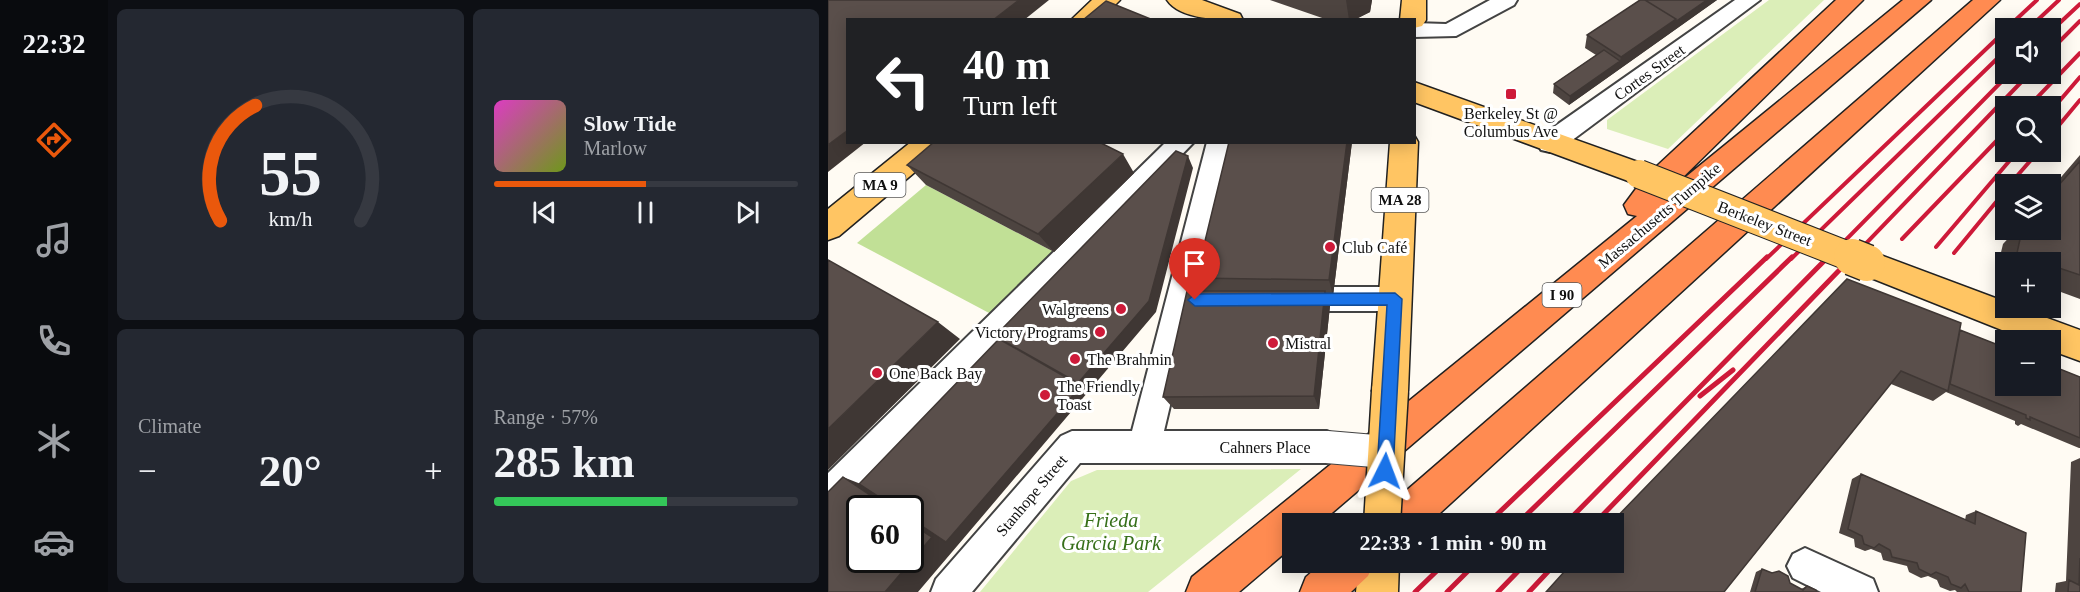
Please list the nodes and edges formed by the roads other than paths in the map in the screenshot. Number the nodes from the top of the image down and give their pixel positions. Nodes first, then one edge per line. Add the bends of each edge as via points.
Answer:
1 (1108, 0) edge
2 (1179, 0) edge
3 (1414, 0) edge
4 (1506, 0) edge
5 (1749, 0) edge
6 (1851, 0) edge
7 (1919, 0) edge
8 (1988, 0) edge
9 (1086, 18) edge
10 (1226, 18) edge
11 (1413, 18) edge
12 (1416, 30) edge
13 (1416, 92) edge
14 (1550, 143) junction
15 (929, 144) edge
16 (1180, 144) edge
17 (1220, 144) edge
18 (1404, 144) edge
19 (828, 227) edge
20 (1575, 285) junction
21 (1395, 299) junction
22 (1264, 300) edge
23 (2080, 346) edge
24 (1144, 448) junction
25 (1386, 452) junction
26 (828, 496) edge
27 (1383, 513) edge
28 (1410, 513) edge
29 (1805, 566) dead end
30 (1342, 573) edge
31 (1378, 573) edge
32 (949, 592) edge
33 (1206, 592) edge
34 (1321, 592) edge
35 (1377, 592) edge
36 (1860, 592) edge

1 - 9 main road
2 - 10 main road
3 - 11 main road
4 - 12 street via 1448,31
5 - 14 street, Cortes Street
6 - 20 highway via 1655,186
7 - 20 highway, Massachusetts Turnpike / I 90
8 - 28 highway
13 - 14 main road, Berkeley Street
14 - 23 main road, Berkeley Street, bridge
15 - 19 main road, MA 9
16 - 26 street
17 - 24 street via 1194,300
18 - 21 main road, MA 28
20 - 33 highway, Massachusetts Turnpike / I 90
21 - 22 street
21 - 25 main road, MA 28, bridge
24 - 25 street, Cahners Place, bridge via 1313,447
24 - 32 street, Stanhope Street via 1072,447
25 - 27 main road, MA 28, bridge
29 - 36 street
30 - 34 highway
31 - 35 main road

